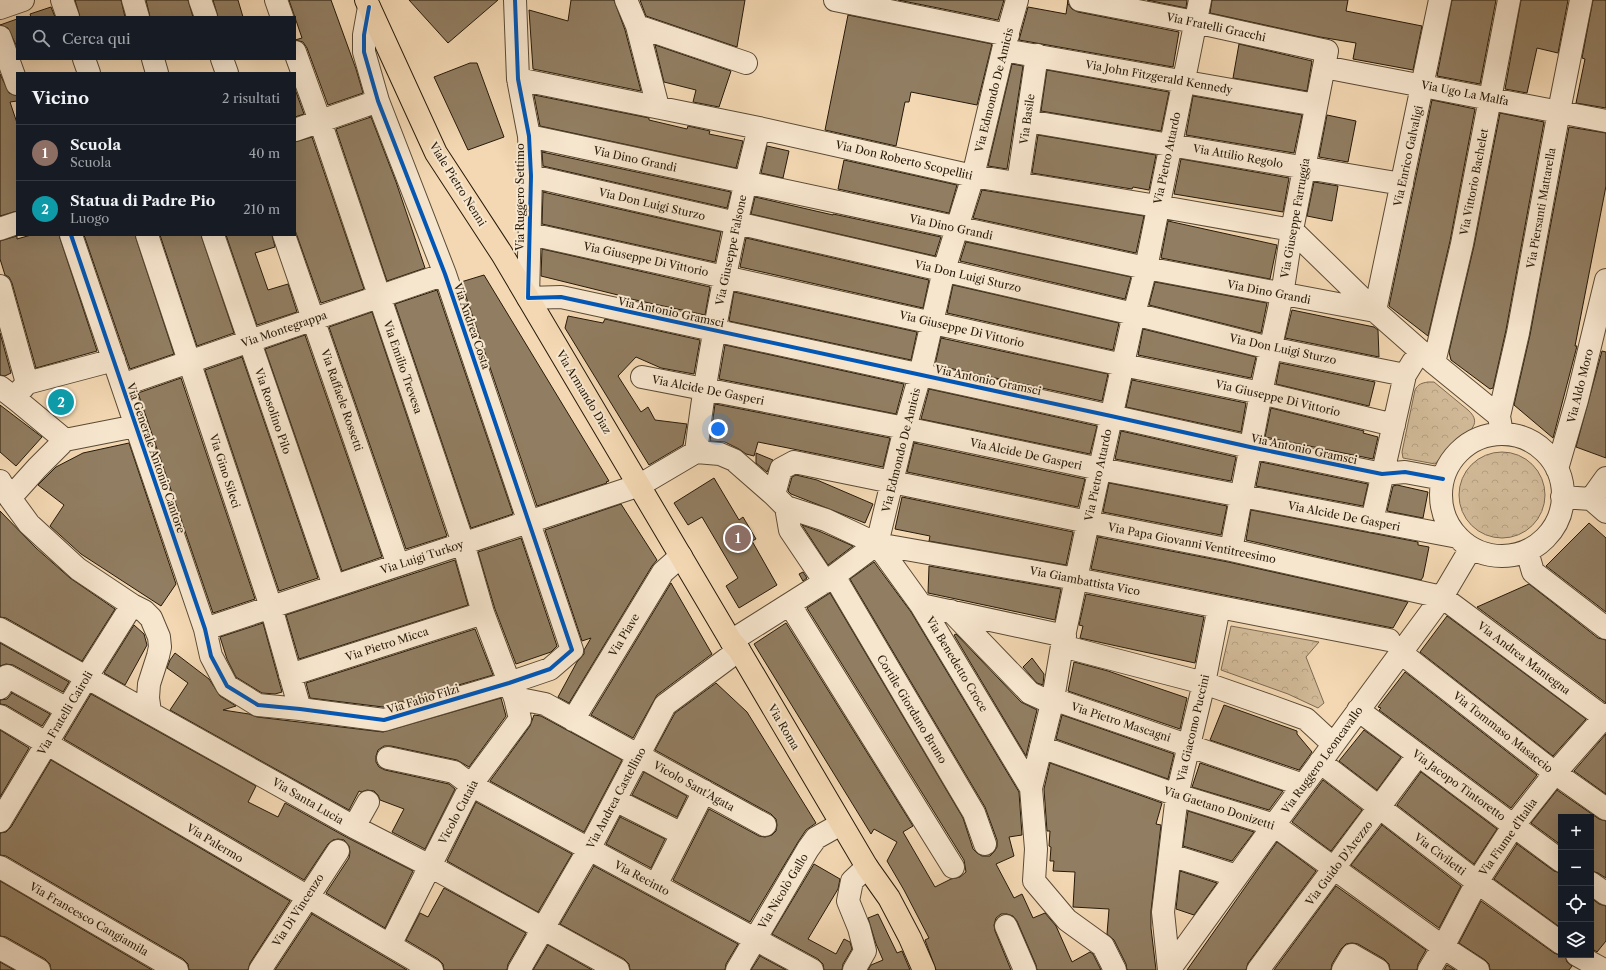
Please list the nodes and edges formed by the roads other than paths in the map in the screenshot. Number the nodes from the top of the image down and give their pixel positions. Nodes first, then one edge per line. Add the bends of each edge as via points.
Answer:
1 (23, 0) edge
2 (62, 0) edge
3 (132, 0) edge
4 (200, 0) edge
5 (276, 0) edge
6 (515, 0) edge
7 (626, 0) edge
8 (835, 0) edge
9 (1017, 0) edge
10 (1080, 0) edge
11 (1200, 0) edge
12 (1440, 0) edge
13 (1509, 0) edge
14 (1581, 0) edge
15 (367, 4) edge
16 (0, 8) edge
17 (68, 16) edge
18 (138, 16) edge
19 (206, 16) edge
20 (282, 16) edge
21 (1195, 22) junction
22 (637, 26) junction
23 (0, 37) edge
24 (1005, 43) junction
25 (296, 55) edge
26 (1037, 55) junction
27 (1326, 59) junction
28 (84, 60) edge
29 (153, 60) edge
30 (222, 60) edge
31 (746, 63) dead end
32 (89, 72) edge
33 (157, 72) edge
34 (227, 72) edge
35 (518, 79) junction
36 (16, 81) edge
37 (1183, 81) junction
38 (1422, 85) junction
39 (1490, 98) junction
40 (378, 101) junction
41 (1316, 105) junction
42 (658, 107) junction
43 (1558, 111) junction
44 (320, 121) junction
45 (1027, 121) junction
46 (1606, 121) edge
47 (759, 128) junction
48 (296, 130) edge
49 (529, 136) junction
50 (1170, 144) junction
51 (1304, 167) junction
52 (531, 176) junction
53 (973, 176) junction
54 (1018, 182) junction
55 (745, 183) junction
56 (1402, 184) junction
57 (1157, 206) junction
58 (16, 223) edge
59 (736, 224) junction
60 (956, 228) junction
61 (0, 229) edge
62 (1292, 230) junction
63 (530, 234) junction
64 (71, 236) edge
65 (147, 236) edge
66 (213, 236) edge
67 (284, 236) edge
68 (1146, 268) junction
69 (944, 270) junction
70 (446, 274) junction
71 (726, 276) junction
72 (1606, 280) edge
73 (0, 286) edge
74 (1282, 295) junction
75 (379, 297) junction
76 (528, 298) junction
77 (1375, 311) junction
78 (1134, 314) junction
79 (314, 319) junction
80 (931, 322) junction
81 (714, 330) junction
82 (249, 342) junction
83 (1270, 348) junction
84 (1427, 357) junction
85 (106, 362) junction
86 (189, 362) junction
87 (1122, 365) junction
88 (920, 375) junction
89 (1405, 375) junction
90 (642, 377) dead end
91 (122, 385) junction
92 (23, 386) junction
93 (0, 387) edge
94 (703, 389) junction
95 (1261, 393) junction
96 (1112, 416) junction
97 (1394, 425) junction
98 (1500, 425) junction
99 (129, 428) junction
100 (905, 428) junction
101 (62, 444) junction
102 (1250, 447) junction
103 (696, 452) junction
104 (1100, 469) junction
105 (1557, 469) junction
106 (1382, 474) junction
107 (1606, 478) edge
108 (1443, 479) junction
109 (892, 481) junction
110 (640, 485) junction
111 (5, 490) edge
112 (1241, 497) junction
113 (1562, 497) junction
114 (780, 501) junction
115 (1599, 505) edge
116 (1372, 521) junction
117 (529, 522) junction
118 (1088, 522) junction
119 (1464, 543) junction
120 (463, 544) junction
121 (877, 544) junction
122 (1231, 550) junction
123 (1527, 551) junction
124 (681, 556) junction
125 (398, 565) junction
126 (829, 579) junction
127 (1076, 579) junction
128 (334, 586) junction
129 (1442, 597) junction
130 (790, 604) junction
131 (132, 605) junction
132 (921, 605) junction
133 (271, 607) junction
134 (1219, 607) junction
135 (951, 611) junction
136 (483, 613) junction
137 (1606, 628) edge
138 (0, 629) edge
139 (205, 629) junction
140 (1064, 640) junction
141 (735, 645) junction
142 (1395, 647) junction
143 (572, 650) joint
144 (290, 675) junction
145 (86, 678) junction
146 (1204, 683) junction
147 (226, 686) joint
148 (0, 688) edge
149 (512, 691) junction
150 (1052, 701) junction
151 (67, 709) junction
152 (300, 709) junction
153 (1358, 710) junction
154 (150, 712) junction
155 (0, 716) edge
156 (1605, 717) edge
157 (573, 720) junction
158 (47, 744) junction
159 (1334, 744) junction
160 (1189, 745) junction
161 (1041, 747) junction
162 (638, 755) junction
163 (1418, 755) junction
164 (388, 758) dead end
165 (1320, 762) junction
166 (1555, 773) junction
167 (1303, 785) junction
168 (471, 786) junction
169 (1031, 788) junction
170 (704, 791) junction
171 (1177, 795) junction
172 (615, 800) junction
173 (368, 802) dead end
174 (1380, 808) junction
175 (1606, 809) edge
176 (0, 821) edge
177 (842, 824) junction
178 (765, 825) dead end
179 (1274, 825) junction
180 (1514, 826) junction
181 (354, 827) junction
182 (682, 834) junction
183 (985, 844) dead end
184 (589, 849) junction
185 (338, 851) dead end
186 (1170, 855) junction
187 (1558, 859) edge
188 (430, 866) junction
189 (867, 866) junction
190 (0, 867) edge
191 (953, 867) dead end
192 (1335, 869) junction
193 (1237, 876) junction
194 (1477, 882) junction
195 (1594, 885) edge
196 (656, 886) junction
197 (1606, 894) edge
198 (306, 897) junction
199 (1006, 926) dead end
200 (543, 927) junction
201 (755, 939) junction
202 (1558, 941) edge
203 (390, 945) junction
204 (1443, 947) junction
205 (0, 948) edge
206 (1582, 958) edge
207 (39, 970) edge
208 (177, 970) edge
209 (260, 970) edge
210 (432, 970) edge
211 (519, 970) edge
212 (618, 970) edge
213 (737, 970) edge
214 (812, 970) edge
215 (854, 970) edge
216 (924, 970) edge
217 (1026, 970) edge
218 (1115, 970) edge
219 (1169, 970) edge
220 (1258, 970) edge
221 (1343, 970) edge
222 (1378, 970) edge
223 (1428, 970) edge
224 (1478, 970) edge
225 (1604, 970) edge

1 - 16 street
2 - 17 street
3 - 18 street
4 - 19 street
5 - 20 street
6 - 35 street, Via Ruggero Settimo
7 - 22 street
8 - 24 street, Via John Fitzgerald Kennedy
9 - 24 street, Via Edmondo De Amicis
10 - 21 street, Via Fratelli Gracchi
11 - 21 street, Via Pietro Attardo
12 - 38 street, Via Enrico Galvaligi
13 - 39 street, Via Vittorio Bachelet
14 - 43 street, Via Piersanti Mattarella
15 - 40 street, Via Andrea Costa via 364,52
15 - 76 main road, Viale Pietro Nenni via 436,153
21 - 27 street, Via Fratelli Gracchi
21 - 37 street, Via Pietro Attardo
22 - 31 street
22 - 42 street
23 - 36 street
24 - 26 street, Via John Fitzgerald Kennedy
24 - 53 street, Via Edmondo De Amicis
25 - 44 street, Via Emilio Trevesa
26 - 37 street, Via John Fitzgerald Kennedy
26 - 45 street, Via Basile
27 - 38 street, Via Ugo La Malfa
27 - 41 street, Via Giuseppe Farruggia
28 - 32 street
29 - 33 street
30 - 34 street
35 - 42 street, Via Don Roberto Scopelliti
35 - 49 street, Via Ruggero Settimo
37 - 41 street, Via John Fitzgerald Kennedy
37 - 50 street, Via Pietro Attardo
38 - 39 street, Via Ugo La Malfa
38 - 56 street, Via Enrico Galvaligi
39 - 43 street, Via Ugo La Malfa
39 - 84 street, Via Vittorio Bachelet via 1462,244
40 - 44 street
40 - 70 street, Via Andrea Costa
41 - 51 street, Via Giuseppe Farruggia
42 - 47 street, Via Don Roberto Scopelliti
43 - 46 street, Via Ugo La Malfa
43 - 98 street, Via Piersanti Mattarella
44 - 48 street
44 - 75 street, Via Emilio Trevesa
45 - 50 street, Via Attilio Regolo
45 - 54 street, Via Basile
47 - 53 street, Via Don Roberto Scopelliti
47 - 55 street, Via Giuseppe Falsone
49 - 52 street, Via Ruggero Settimo
49 - 55 street, Via Dino Grandi
50 - 51 street, Via Attilio Regolo
50 - 57 street, Via Pietro Attardo
51 - 56 street, Via Attilio Regolo
51 - 62 street, Via Giuseppe Farruggia
52 - 59 street, Via Don Luigi Sturzo
52 - 63 street, Via Ruggero Settimo
53 - 54 street, Via Don Roberto Scopelliti
53 - 60 street, Via Edmondo De Amicis
54 - 57 street, Via Don Roberto Scopelliti
55 - 59 street, Via Giuseppe Falsone
55 - 60 street, Via Dino Grandi
56 - 77 street, Via Enrico Galvaligi
57 - 62 street, Via Don Roberto Scopelliti
57 - 68 street, Via Pietro Attardo
58 - 61 street
59 - 69 street, Via Don Luigi Sturzo
59 - 71 street, Via Giuseppe Falsone
60 - 68 street, Via Dino Grandi
60 - 69 street, Via Edmondo De Amicis
62 - 74 street, Via Giuseppe Farruggia
62 - 77 street
63 - 71 street, Via Giuseppe Di Vittorio
63 - 76 street, Via Ruggero Settimo
64 - 85 street, Via Generale Antonio Cantore
65 - 86 street, Via Gino Sileci
66 - 82 street, Via Rosolino Pilo
67 - 79 street, Via Raffaele Rossetti
68 - 74 street, Via Dino Grandi
68 - 78 street, Via Pietro Attardo
69 - 78 street, Via Don Luigi Sturzo
69 - 80 street, Via Edmondo De Amicis
70 - 75 street, Via Montegrappa
70 - 117 street, Via Andrea Costa
71 - 80 street, Via Giuseppe Di Vittorio
71 - 81 street, Via Giuseppe Falsone
72 - 105 street, Via Aldo Moro via 1577,400
73 - 92 street
74 - 77 street, Via Dino Grandi
74 - 83 street, Via Giuseppe Farruggia
75 - 79 street, Via Montegrappa
75 - 120 street, Via Emilio Trevesa
76 - 81 street, Via Antonio Gramsci via 561,297
76 - 110 main road, Via Armando Diaz
77 - 84 street
78 - 83 street, Via Don Luigi Sturzo
78 - 87 street, Via Pietro Attardo
79 - 82 street, Via Montegrappa
79 - 125 street, Via Raffaele Rossetti
80 - 87 street, Via Giuseppe Di Vittorio
80 - 88 street, Via Edmondo De Amicis
81 - 88 street, Via Antonio Gramsci
81 - 94 street, Via Giuseppe Falsone
82 - 86 street, Via Montegrappa
82 - 128 street, Via Rosolino Pilo
83 - 89 street, Via Don Luigi Sturzo
83 - 95 street, Via Giuseppe Farruggia
84 - 89 street, Via Vittorio Bachelet
84 - 98 street
85 - 91 street, Via Generale Antonio Cantore
85 - 92 street
86 - 91 street, Via Montegrappa
86 - 133 street, Via Gino Sileci
87 - 95 street, Via Giuseppe Di Vittorio
87 - 96 street, Via Pietro Attardo
88 - 96 street, Via Antonio Gramsci
88 - 100 street, Via Edmondo De Amicis
89 - 97 street, Via Vittorio Bachelet
90 - 94 street, Via Alcide De Gasperi
91 - 99 street, Via Generale Antonio Cantore
92 - 93 street
92 - 101 street
94 - 100 street, Via Alcide De Gasperi
94 - 103 street, Via Giuseppe Falsone
95 - 97 street, Via Giuseppe Di Vittorio
95 - 102 street, Via Giuseppe Farruggia
96 - 102 street, Via Antonio Gramsci
96 - 104 street, Via Pietro Attardo
97 - 106 street, Via Vittorio Bachelet
98 - 105 street via 1544,452
98 - 108 street via 1467,445 1452,460
99 - 101 street
99 - 139 street, Via Generale Antonio Cantore
100 - 104 street, Via Alcide De Gasperi
100 - 109 street, Via Edmondo De Amicis
101 - 111 street via 37,468
102 - 106 street, Via Antonio Gramsci
102 - 112 street, Via Giuseppe Farruggia
103 - 110 street
103 - 114 street, Via Giambattista Vico via 720,454 734,460
104 - 112 street, Via Alcide De Gasperi
104 - 118 street, Via Pietro Attardo
105 - 113 street via 1563,487
106 - 108 street, Via Antonio Gramsci via 1405,472
106 - 116 street, Via Vittorio Bachelet
107 - 115 street
108 - 119 street via 1441,500 1446,520
109 - 114 street, Via Papa Giovanni Ventitreesimo via 794,462 781,469
109 - 118 street, Via Papa Giovanni Ventitreesimo
109 - 121 street, Via Edmondo De Amicis
110 - 117 street, Via Luigi Turkoy
110 - 124 main road, Via Roma
111 - 131 street via 29,524 78,569
112 - 116 street, Via Alcide De Gasperi
112 - 122 street, Via Giuseppe Farruggia
113 - 115 street
113 - 123 street via 1562,507 1556,525 1544,540
114 - 121 street, Via Giambattista Vico
114 - 126 street via 790,530
116 - 119 street, Via Alcide De Gasperi
117 - 120 street, Via Luigi Turkoy
117 - 143 street, Via Andrea Costa
118 - 122 street, Via Papa Giovanni Ventitreesimo
118 - 127 street, Via Pietro Attardo
119 - 123 street via 1489,555 1509,556
119 - 129 street, Via Ruggero Leoncavallo
120 - 125 street, Via Luigi Turkoy
120 - 136 street, Via Emilio Trevesa
121 - 126 street
121 - 127 street, Via Giambattista Vico
121 - 132 street, Via Benedetto Croce
122 - 129 street, Via Papa Giovanni Ventitreesimo
123 - 137 street via 1533,572
124 - 141 main road, Via Roma
124 - 157 street, Via Piave via 663,572
125 - 128 street, Via Luigi Turkoy
126 - 130 street
126 - 183 street, Cortile Giordano Bruno via 974,813
127 - 134 street, Via Giambattista Vico
127 - 140 street, Via Pietro Attardo
128 - 133 street, Via Luigi Turkoy
129 - 142 street, Via Ruggero Leoncavallo
129 - 156 street, Via Andrea Mantegna
130 - 141 street
130 - 191 street
131 - 145 street, Via Fratelli Cairoli
131 - 154 street via 151,618 159,637 158,656 149,684
132 - 135 street
132 - 169 street, Via Benedetto Croce
133 - 139 street, Via Luigi Turkoy
133 - 144 street, Via Gino Sileci
134 - 142 street, Via Giambattista Vico
134 - 146 street, Via Giacomo Puccini
135 - 140 street
135 - 150 street, Via Pietro Mascagni via 1030,693
136 - 144 street, Via Pietro Micca
136 - 149 street, Via Emilio Trevesa
138 - 145 street, Via Santa Lucia
139 - 147 street, Via Generale Antonio Cantore via 210,656
140 - 146 street
140 - 150 street, Via Pietro Attardo
141 - 162 street, Via Andrea Castellino via 665,705
141 - 177 main road, Via Roma
142 - 153 street, Via Ruggero Leoncavallo
142 - 166 street, Via Tommaso Masaccio
143 - 149 street, Via Fabio Filzi via 550,669
144 - 152 street, Via Gino Sileci
145 - 151 street, Via Fratelli Cairoli
145 - 154 street, Via Santa Lucia
146 - 159 street via 1306,719
146 - 160 street, Via Giacomo Puccini
147 - 152 street, Via Fabio Filzi via 258,705
148 - 151 street via 7,676
149 - 152 street, Via Fabio Filzi via 384,720
149 - 157 street, Vicolo Sant'Agata via 545,704
149 - 168 street, Vicolo Cutaia via 520,719
150 - 160 street, Via Pietro Mascagni
150 - 161 street, Via Pietro Attardo
151 - 158 street, Via Fratelli Cairoli
153 - 159 street, Via Ruggero Leoncavallo
153 - 163 street, Via Jacopo Tintoretto
154 - 181 street, Via Santa Lucia
155 - 158 street, Via Palermo
156 - 166 street, Via Fiume d'Italia
157 - 162 street, Vicolo Sant'Agata
158 - 176 street, Via Fratelli Cairoli
158 - 198 street, Via Palermo
159 - 165 street, Via Ruggero Leoncavallo
160 - 167 street, Via Pietro Mascagni
160 - 171 street, Via Giacomo Puccini
161 - 169 street, Via Pietro Attardo
161 - 171 street, Via Gaetano Donizetti
162 - 170 street, Vicolo Sant'Agata
162 - 172 street, Via Andrea Castellino
163 - 174 street, Via Guido D'Arezzo
163 - 180 street, Via Jacopo Tintoretto
164 - 168 street, Via Recinto via 454,772
165 - 167 street, Via Ruggero Leoncavallo
165 - 174 street, Via Civiletti
166 - 175 street, Via Tommaso Masaccio
166 - 180 street, Via Fiume d'Italia
167 - 179 street, Via Ruggero Leoncavallo
168 - 184 street, Via Recinto
168 - 188 street, Vicolo Cutaia
169 - 218 street, Via Pietro Attardo via 1036,849 1034,881 1067,920 1104,946
170 - 178 street, Vicolo Sant'Agata
170 - 182 street
171 - 179 street, Via Gaetano Donizetti
171 - 186 street, Via Giacomo Puccini
172 - 182 street
172 - 184 street, Via Andrea Castellino
173 - 181 street
174 - 192 street, Via Guido D'Arezzo
174 - 194 street, Via Civiletti
177 - 189 main road, Via Roma
177 - 201 street, Via Nicolò Gallo via 816,838
179 - 192 street, Via Gaetano Donizetti
179 - 193 street, Via Ruggero Leoncavallo
180 - 187 street, Via Jacopo Tintoretto
180 - 194 street, Via Fiume d'Italia
181 - 188 street, Via Santa Lucia
182 - 196 street
184 - 196 street, Via Recinto
184 - 200 street, Via Andrea Castellino
185 - 198 street, Via Di Vincenzo
186 - 193 street
186 - 219 street, Via Giacomo Puccini via 1163,912
188 - 200 street, Via Santa Lucia
188 - 203 street, Vicolo Cutaia
189 - 215 street via 852,881 848,901 865,951
189 - 216 main road, Via Roma via 890,898
190 - 208 street, Via Francesco Cangiamila
192 - 204 street, Via Gaetano Donizetti
192 - 220 street, Via Guido D'Arezzo
193 - 219 street, Via Ruggero Leoncavallo
194 - 202 street, Via Civiletti
194 - 204 street, Via Fiume d'Italia
195 - 197 street
196 - 201 street, Via Recinto
198 - 203 street, Via Palermo
198 - 209 street, Via Di Vincenzo
199 - 217 street
200 - 211 street, Via Andrea Castellino
200 - 212 street, Via Santa Lucia
201 - 213 street, Via Nicolò Gallo
201 - 214 street, Via Recinto
203 - 210 street, Via Palermo
204 - 223 street, Via Fiume d'Italia
204 - 224 street, Via Gaetano Donizetti
205 - 207 street
206 - 225 street
221 - 222 street via 1352,955

